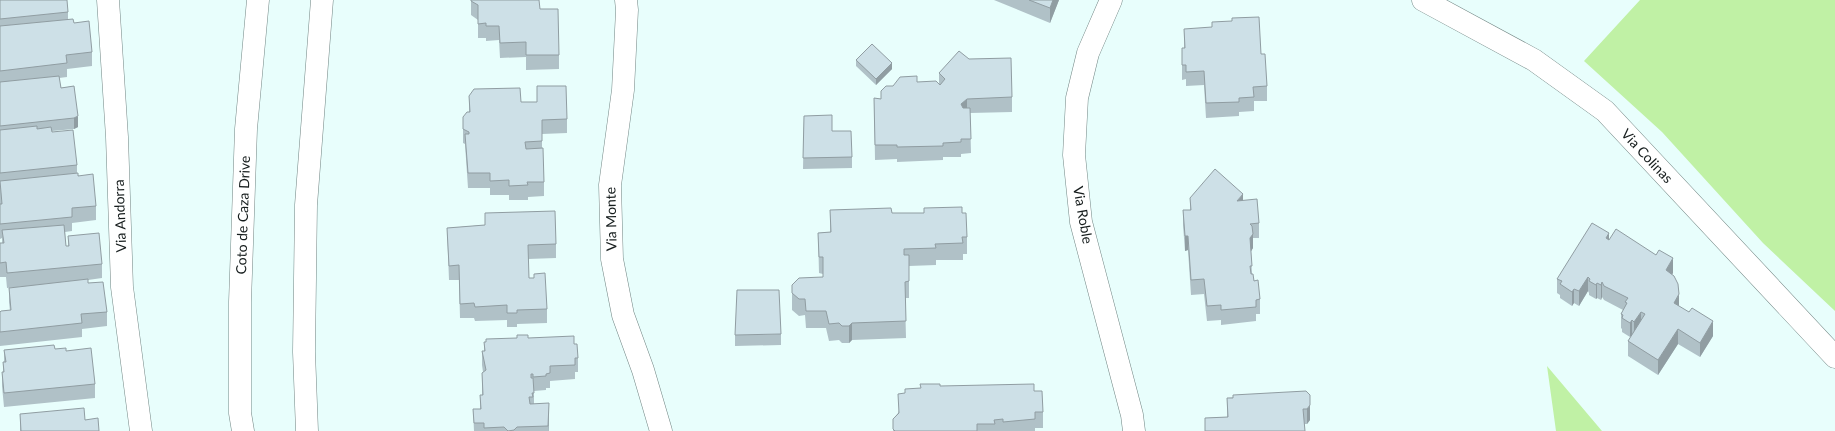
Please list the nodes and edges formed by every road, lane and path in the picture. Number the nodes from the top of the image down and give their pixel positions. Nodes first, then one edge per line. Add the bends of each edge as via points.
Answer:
1 (108, 0) edge
2 (258, 0) edge
3 (322, 0) edge
4 (626, 0) edge
5 (1111, 0) edge
6 (1422, 0) edge
7 (1835, 357) edge
8 (141, 431) edge
9 (243, 431) edge
10 (307, 431) edge
11 (661, 431) edge
12 (1134, 431) edge

1 - 8 street, Via Andorra via 117,137 122,287
2 - 9 street, Coto de Caza Drive via 246,129 240,302 240,413
3 - 10 street via 306,205 304,352
4 - 11 street, Via Monte via 623,90 610,185 612,259 623,315
5 - 12 street, Via Roble via 1088,53 1077,98 1074,155 1081,222
6 - 7 street, Via Colinas via 1534,60 1605,111

